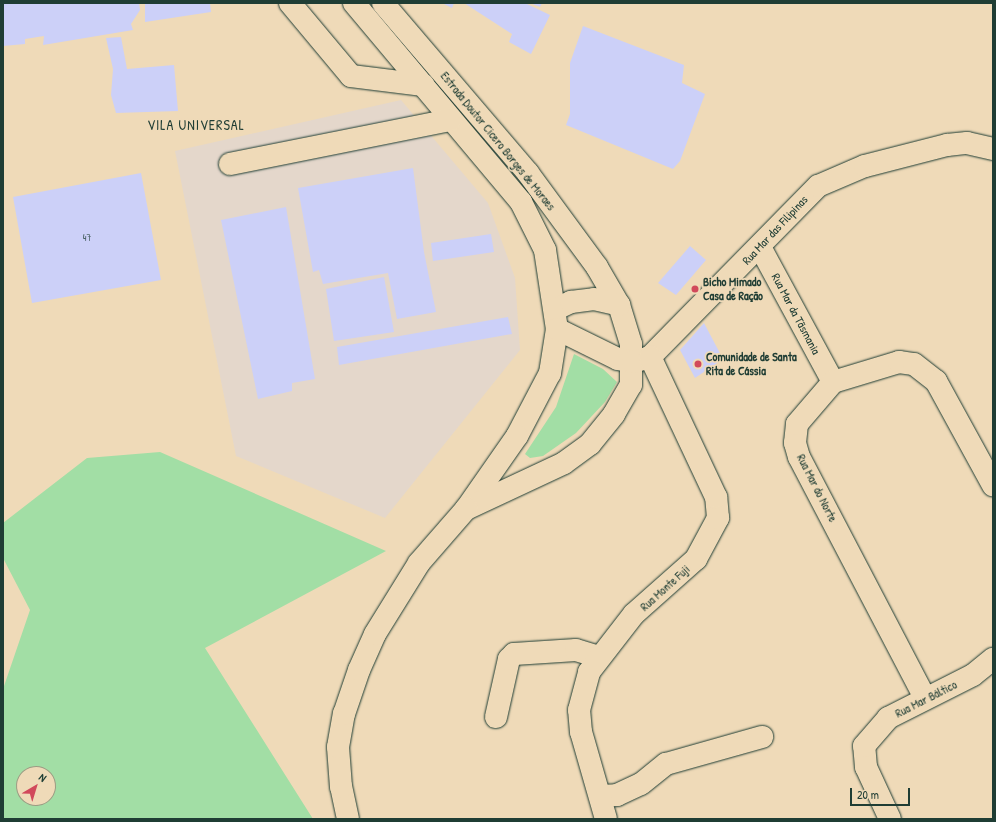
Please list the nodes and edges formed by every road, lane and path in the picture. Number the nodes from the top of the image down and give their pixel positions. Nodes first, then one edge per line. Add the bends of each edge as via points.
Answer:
1 (290, 3) edge
2 (354, 3) edge
3 (383, 3) edge
4 (423, 85) junction
5 (451, 120) junction
6 (993, 149) edge
7 (230, 164) dead end
8 (760, 247) junction
9 (619, 304) junction
10 (556, 319) junction
11 (641, 360) junction
12 (833, 382) junction
13 (993, 485) edge
14 (466, 509) junction
15 (599, 657) junction
16 (993, 659) edge
17 (925, 698) junction
18 (496, 717) dead end
19 (762, 737) dead end
20 (600, 796) junction
21 (348, 819) edge
22 (606, 819) edge
23 (890, 819) edge

1 - 4 street via 351,76
2 - 4 street, Estrada Doutor Cicero Borges de Moraes
3 - 9 street, Estrada Doutor Cicero Borges de Moraes via 531,177 597,267
4 - 5 street, Estrada Doutor Cicero Borges de Moraes
5 - 7 street
5 - 10 street, Estrada Doutor Cicero Borges de Moraes via 517,197 535,224 545,250
6 - 8 street, Rua Mar das Filipinas via 967,144 946,145 832,177 798,202
8 - 11 street, Rua Mar das Filipinas
8 - 12 street, Rua Mar da Tãsmania
9 - 10 street via 594,299 571,302
9 - 11 street, Estrada Doutor Cicero Borges de Moraes
10 - 11 street via 601,353
10 - 14 street, Estrada Doutor Cicero Borges de Moraes via 550,373 538,400
11 - 14 street, Estrada Doutor Cicero Borges de Moraes via 625,399 590,444 564,462
11 - 15 street, Rua Monte Fuji via 716,497 718,518 696,559 634,614
12 - 13 street via 899,362 926,371 936,381
12 - 17 street, Rua Mar do Norte via 797,424 796,443 799,457
14 - 21 street, Estrada Doutor Cicero Borges de Moraes via 415,569 375,634 359,670 344,714 338,747 341,787
15 - 18 street via 576,650 514,654 508,659
15 - 20 street, Rua Monte Fuji via 588,672 579,710
16 - 17 street, Rua Mar Báltico via 973,675
17 - 23 street, Rua Mar Báltico via 888,718 864,746 866,767
19 - 20 street via 666,764 641,784 617,795
20 - 22 street, Rua Monte Fuji

